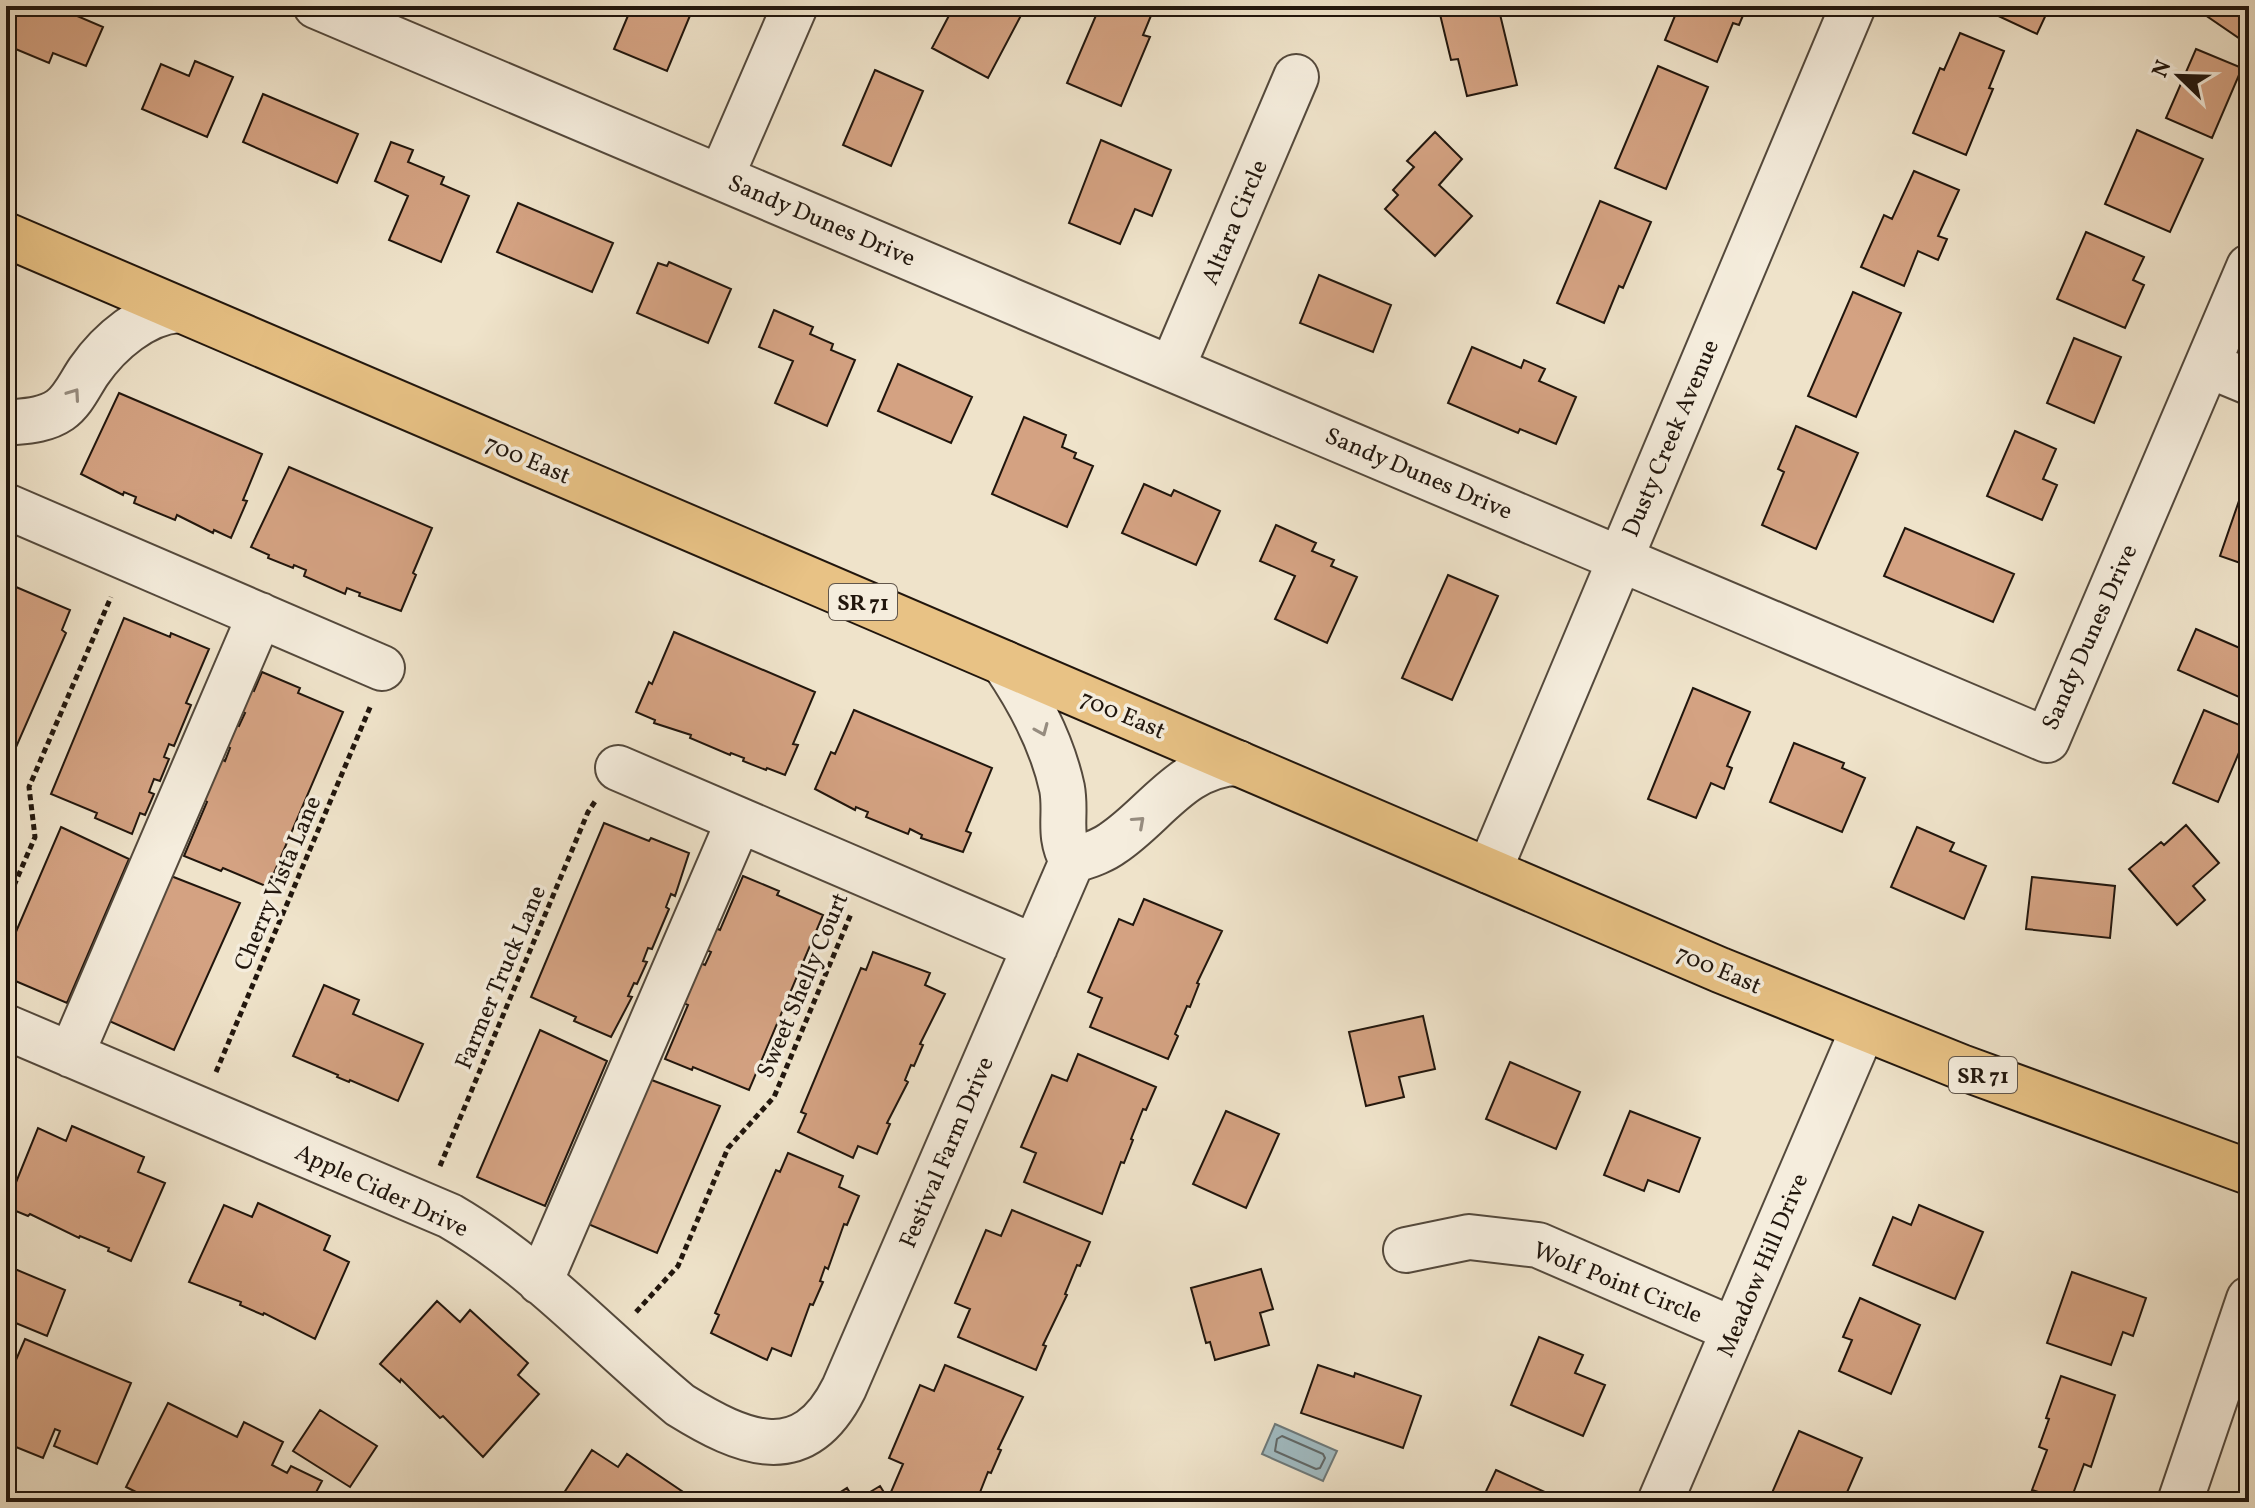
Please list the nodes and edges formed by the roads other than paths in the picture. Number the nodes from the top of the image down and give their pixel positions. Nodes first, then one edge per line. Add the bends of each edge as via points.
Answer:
1 (316, 6) edge
2 (795, 6) edge
3 (1853, 6) edge
4 (1296, 77) dead end
5 (721, 177) junction
6 (6, 235) edge
7 (2249, 267) edge
8 (179, 310) junction
9 (2208, 365) junction
10 (1172, 368) junction
11 (2249, 382) edge
12 (6, 423) edge
13 (6, 506) edge
14 (1619, 558) junction
15 (260, 615) junction
16 (1004, 663) junction
17 (382, 668) road end
18 (1238, 763) junction
19 (618, 768) road end
20 (739, 820) junction
21 (1072, 861) junction
22 (1489, 871) junction
23 (1035, 947) junction
24 (6, 1027) edge
25 (1863, 1029) junction
26 (71, 1055) junction
27 (2249, 1172) edge
28 (1406, 1250) dead end
29 (540, 1282) junction
30 (2249, 1299) edge
31 (1734, 1330) junction
32 (805, 1433) joint
33 (1660, 1502) edge
34 (2180, 1502) edge

1 - 5 street, Sandy Dunes Drive
2 - 5 street
3 - 14 street, Dusty Creek Avenue
4 - 10 street, Altara Circle
5 - 10 street, Sandy Dunes Drive
6 - 8 main road, 700 East / SR 71
7 - 9 street, Sandy Dunes Drive
12 -> 8 street via 37,420 61,410 112,345 144,320
8 - 16 main road, 700 East / SR 71
9 - 11 street
9 - 14 street, Sandy Dunes Drive via 2047,740
10 - 14 street, Sandy Dunes Drive
13 - 15 street
14 - 22 street, Dusty Creek Avenue
15 - 17 street
15 - 26 street
16 - 18 main road, 700 East / SR 71
16 -> 21 street via 1026,695 1056,767 1064,802 1064,846
21 -> 18 street via 1110,846 1196,773
18 - 22 main road, 700 East / SR 71
19 - 20 street
20 - 23 street
20 - 29 street
21 - 23 street, Festival Farm Drive
22 - 25 main road, 700 East / SR 71
23 - 32 street, Festival Farm Drive via 844,1388 822,1422
24 - 26 street, Apple Cider Drive
25 - 27 main road, 700 East / SR 71
25 - 31 street, Meadow Hill Drive
26 - 29 street, Apple Cider Drive via 425,1204 474,1231
28 - 31 street, Wolf Point Circle via 1469,1237 1538,1245
29 - 32 street, Apple Cider Drive via 680,1405 757,1442
30 - 34 street
31 - 33 street, Meadow Hill Drive

